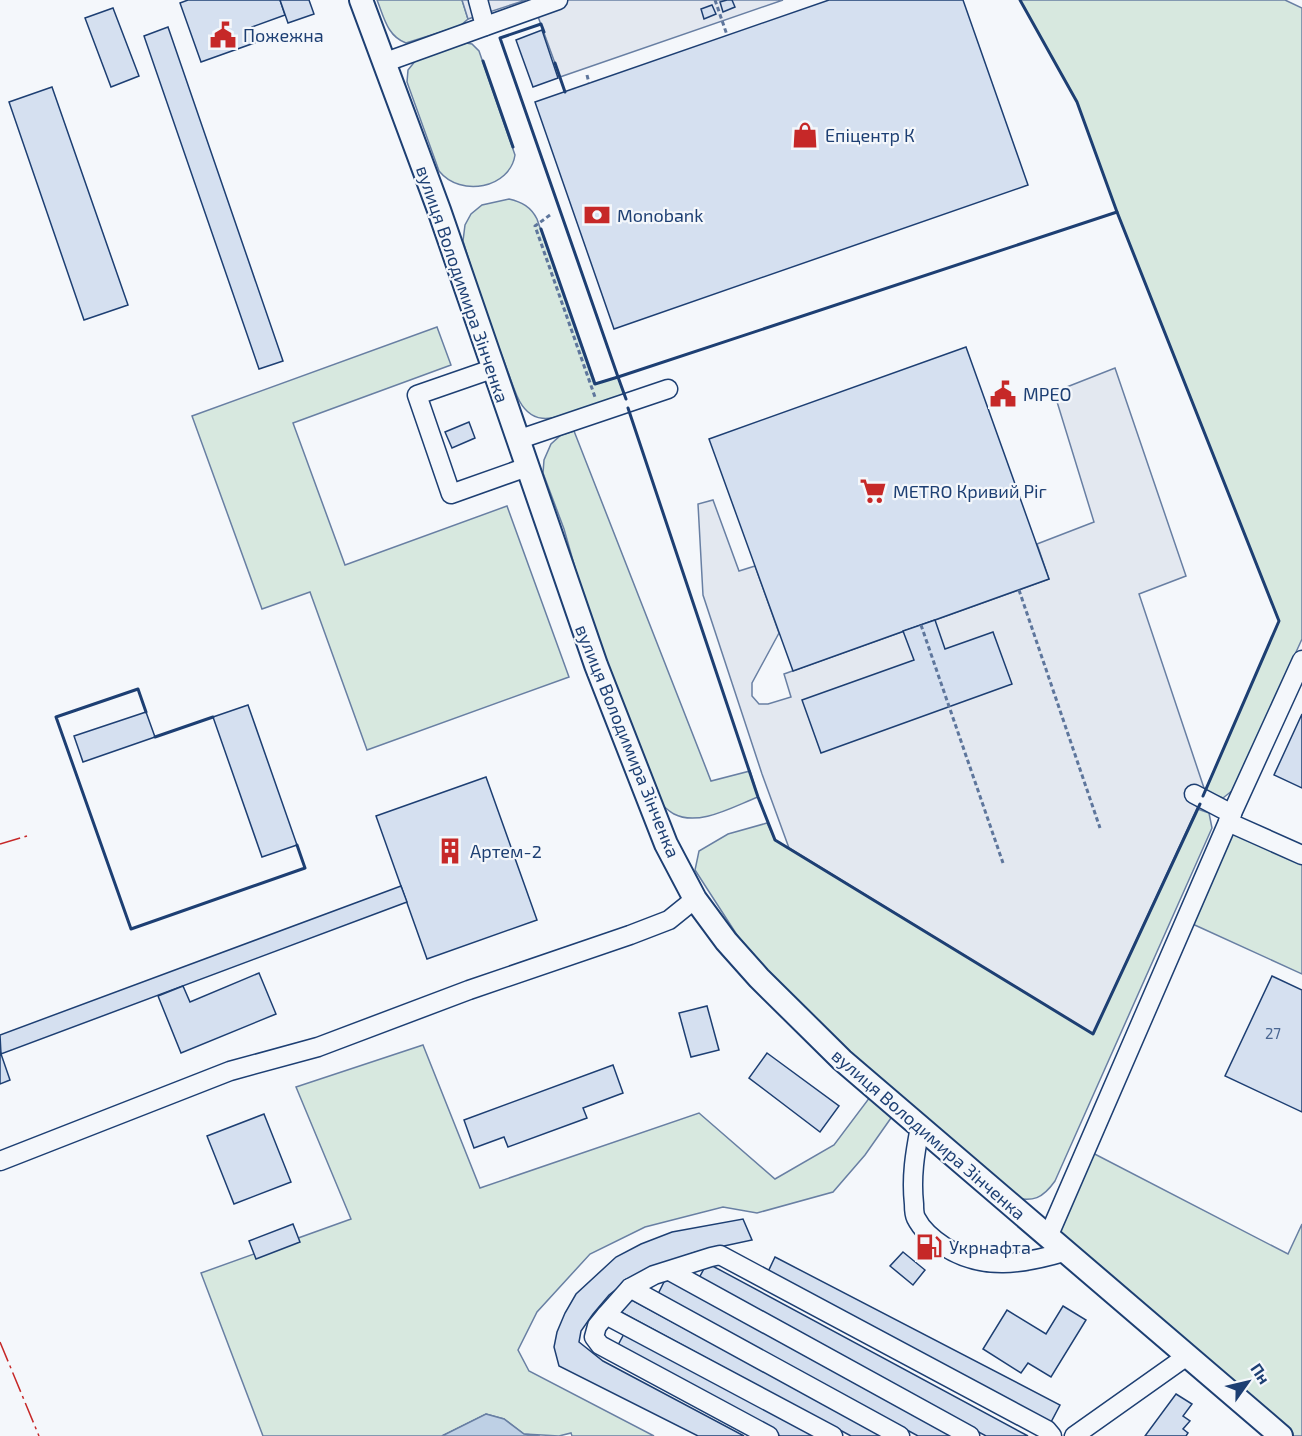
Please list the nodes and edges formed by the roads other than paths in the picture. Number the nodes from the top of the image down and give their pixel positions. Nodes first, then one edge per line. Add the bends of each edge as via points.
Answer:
1 (361, 0) edge
2 (478, 0) edge
3 (558, 0) edge
4 (485, 26) junction
5 (383, 63) junction
6 (492, 369) junction
7 (668, 389) dead end
8 (517, 440) junction
9 (527, 467) junction
10 (1302, 660) edge
11 (1194, 794) dead end
12 (1230, 818) junction
13 (1302, 855) edge
14 (695, 899) junction
15 (920, 1127) junction
16 (0, 1161) edge
17 (1056, 1244) junction
18 (670, 1271) junction
19 (630, 1288) junction
20 (606, 1315) junction
21 (1187, 1356) junction
22 (769, 1436) edge
23 (833, 1436) edge
24 (900, 1436) edge
25 (970, 1436) edge
26 (1052, 1436) edge
27 (1074, 1436) edge
28 (1281, 1436) edge

1 - 5 main road, вулиця Володимира Зінченка
2 - 4 lane
3 - 4 lane
4 - 5 lane
5 - 6 main road, вулиця Володимира Зінченка via 439,210
6 - 8 main road, вулиця Володимира Зінченка
6 - 9 lane via 417,395 447,483 451,494
7 - 8 lane
8 - 9 main road, вулиця Володимира Зінченка
9 - 14 main road, вулиця Володимира Зінченка via 648,799
10 - 12 lane
11 - 12 lane
12 - 13 lane
12 - 17 lane
14 - 15 main road, вулиця Володимира Зінченка via 759,978 842,1060
14 - 16 lane via 669,920 630,936 469,990 318,1047 230,1071
15 - 17 main road, вулиця Володимира Зінченка
15 - 17 lane via 912,1192 915,1217 933,1240 957,1255 982,1262 1012,1263 1034,1261
17 - 21 main road, вулиця Володимира Зінченка
18 - 19 lane
18 - 25 lane
18 - 26 lane via 720,1256
19 - 20 lane
19 - 24 lane
20 - 22 lane via 594,1336 600,1345
20 - 23 lane
21 - 27 lane
21 - 28 main road, вулиця Володимира Зінченка

